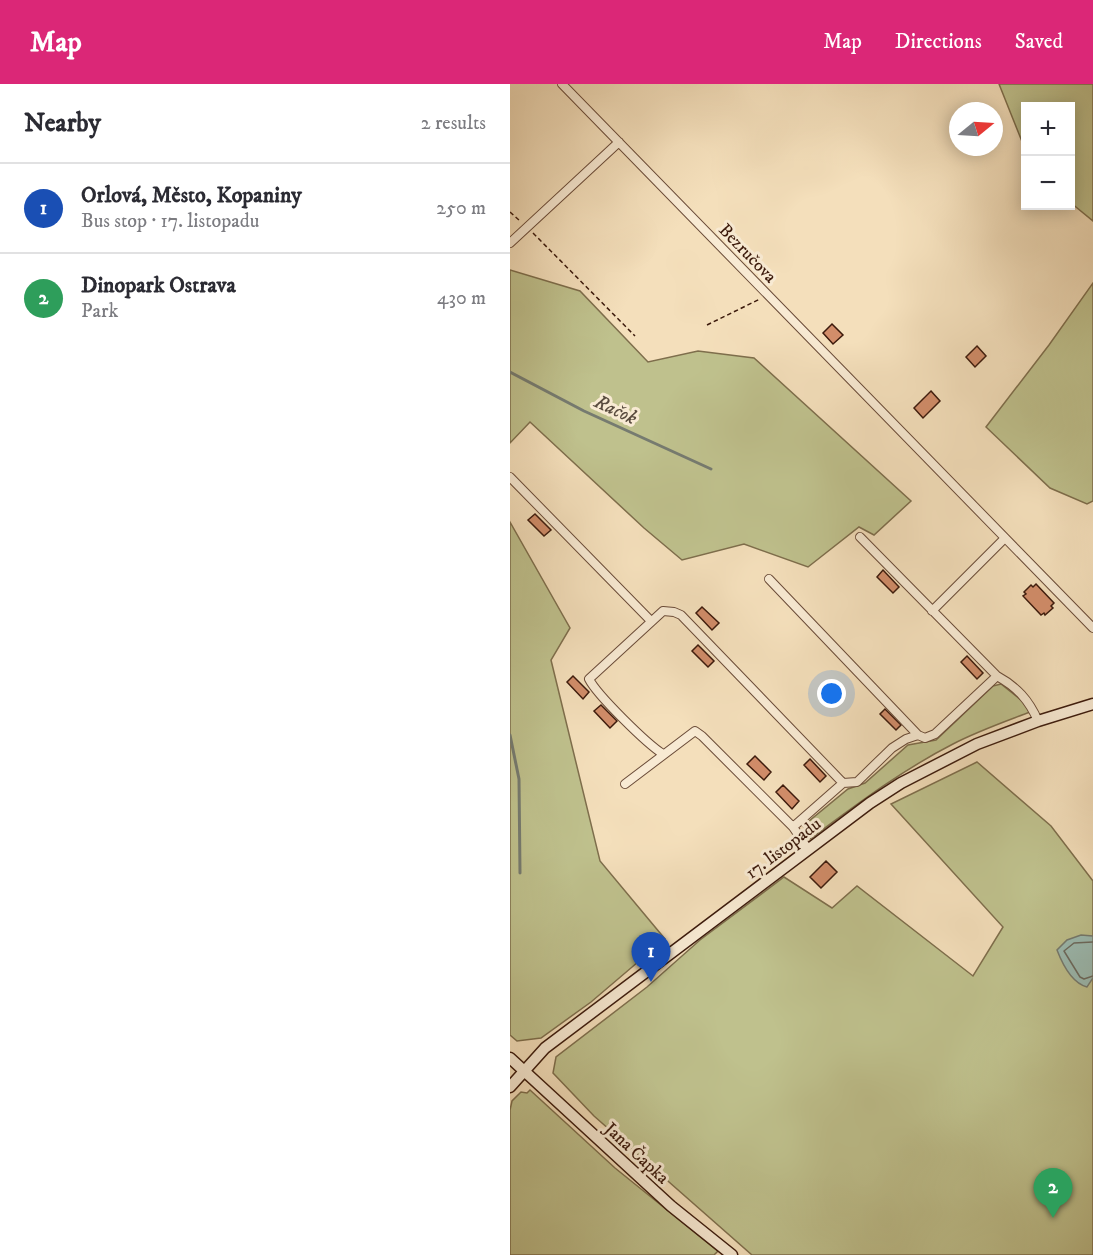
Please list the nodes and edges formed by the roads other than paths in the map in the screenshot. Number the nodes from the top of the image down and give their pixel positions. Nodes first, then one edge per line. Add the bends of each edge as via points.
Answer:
1 (562, 84) edge
2 (618, 142) junction
3 (510, 243) edge
4 (510, 477) edge
5 (860, 537) dead end
6 (1005, 538) junction
7 (769, 579) dead end
8 (932, 611) junction
9 (651, 621) junction
10 (1093, 628) edge
11 (997, 676) junction
12 (1093, 704) edge
13 (1038, 721) junction
14 (918, 735) junction
15 (663, 754) junction
16 (843, 783) junction
17 (625, 784) dead end
18 (793, 827) junction
19 (808, 849) junction
20 (510, 1058) edge
21 (524, 1071) junction
22 (510, 1087) edge
23 (732, 1255) edge

1 - 2 street, Bezručova
2 - 3 street
2 - 6 street, Bezručova
4 - 9 street
5 - 8 street
6 - 8 street
6 - 10 street, Bezručova
7 - 14 street
8 - 11 street
9 - 15 street via 589,679
9 - 16 street via 663,611 681,615
11 - 13 street via 1023,696
11 - 14 street via 935,734 925,738
12 - 13 main road, 17. listopadu
13 - 19 main road, 17. listopadu via 931,766 870,803
14 - 16 street via 892,748 857,782
15 - 17 street
15 - 18 street via 695,731
16 - 18 street
18 - 19 street
19 - 21 main road, 17. listopadu via 545,1048
20 - 21 main road, Jana Čapka
21 - 22 main road, 17. listopadu
21 - 23 main road, Jana Čapka via 671,1206

